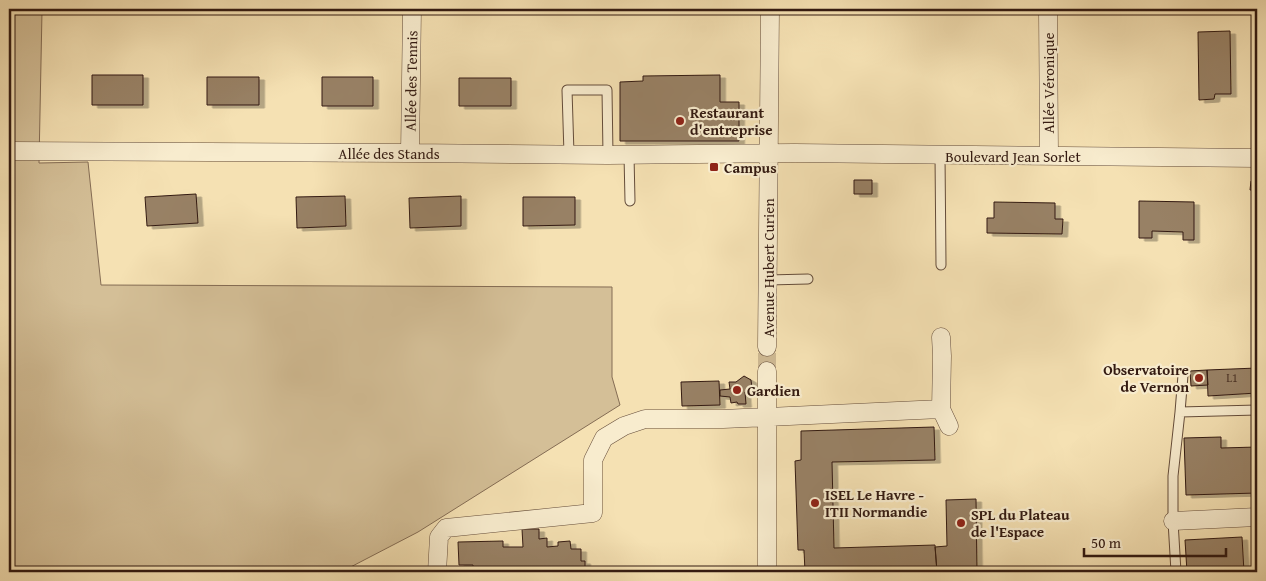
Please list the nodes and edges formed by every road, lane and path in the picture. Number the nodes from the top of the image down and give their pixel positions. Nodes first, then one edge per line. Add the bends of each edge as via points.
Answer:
1 (412, 9) edge
2 (770, 9) edge
3 (1048, 9) edge
4 (9, 150) edge
5 (410, 153) junction
6 (568, 154) junction
7 (769, 154) junction
8 (608, 155) junction
9 (629, 155) junction
10 (940, 156) junction
11 (1049, 156) junction
12 (1257, 158) edge
13 (630, 201) dead end
14 (941, 266) dead end
15 (808, 279) dead end
16 (768, 280) junction
17 (941, 337) dead end
18 (767, 347) tunnel mouth
19 (767, 371) tunnel mouth
20 (1182, 375) dead end
21 (941, 409) junction
22 (1257, 410) edge
23 (1180, 412) junction
24 (768, 417) junction
25 (949, 426) dead end
26 (1257, 518) edge
27 (1173, 521) junction
28 (436, 572) edge
29 (768, 572) edge
30 (1176, 572) edge

1 - 5 street, Allée des Tennis
2 - 7 street, Avenue Hubert Curien
3 - 11 street, Allée Véronique
4 - 5 street, Allée des Stands
5 - 6 street, Allée des Stands
6 - 8 street, Allée des Stands
6 - 8 lane via 567,90 607,90
7 - 9 street, Allée des Stands
7 - 10 street, Boulevard Jean Sorlet
7 - 16 street, Avenue Hubert Curien
8 - 9 street, Allée des Stands
9 - 13 lane
10 - 11 street, Boulevard Jean Sorlet
10 - 14 lane
11 - 12 street, Boulevard Jean Sorlet
15 - 16 lane
16 - 18 street, Avenue Hubert Curien
17 - 21 street
19 - 24 street
20 - 23 lane
21 - 24 street
21 - 25 street
22 - 23 lane
23 - 27 lane via 1173,476
24 - 28 street via 645,419 624,426 604,438 593,460 593,513 446,528 439,537
24 - 29 street
26 - 27 street
27 - 30 lane

